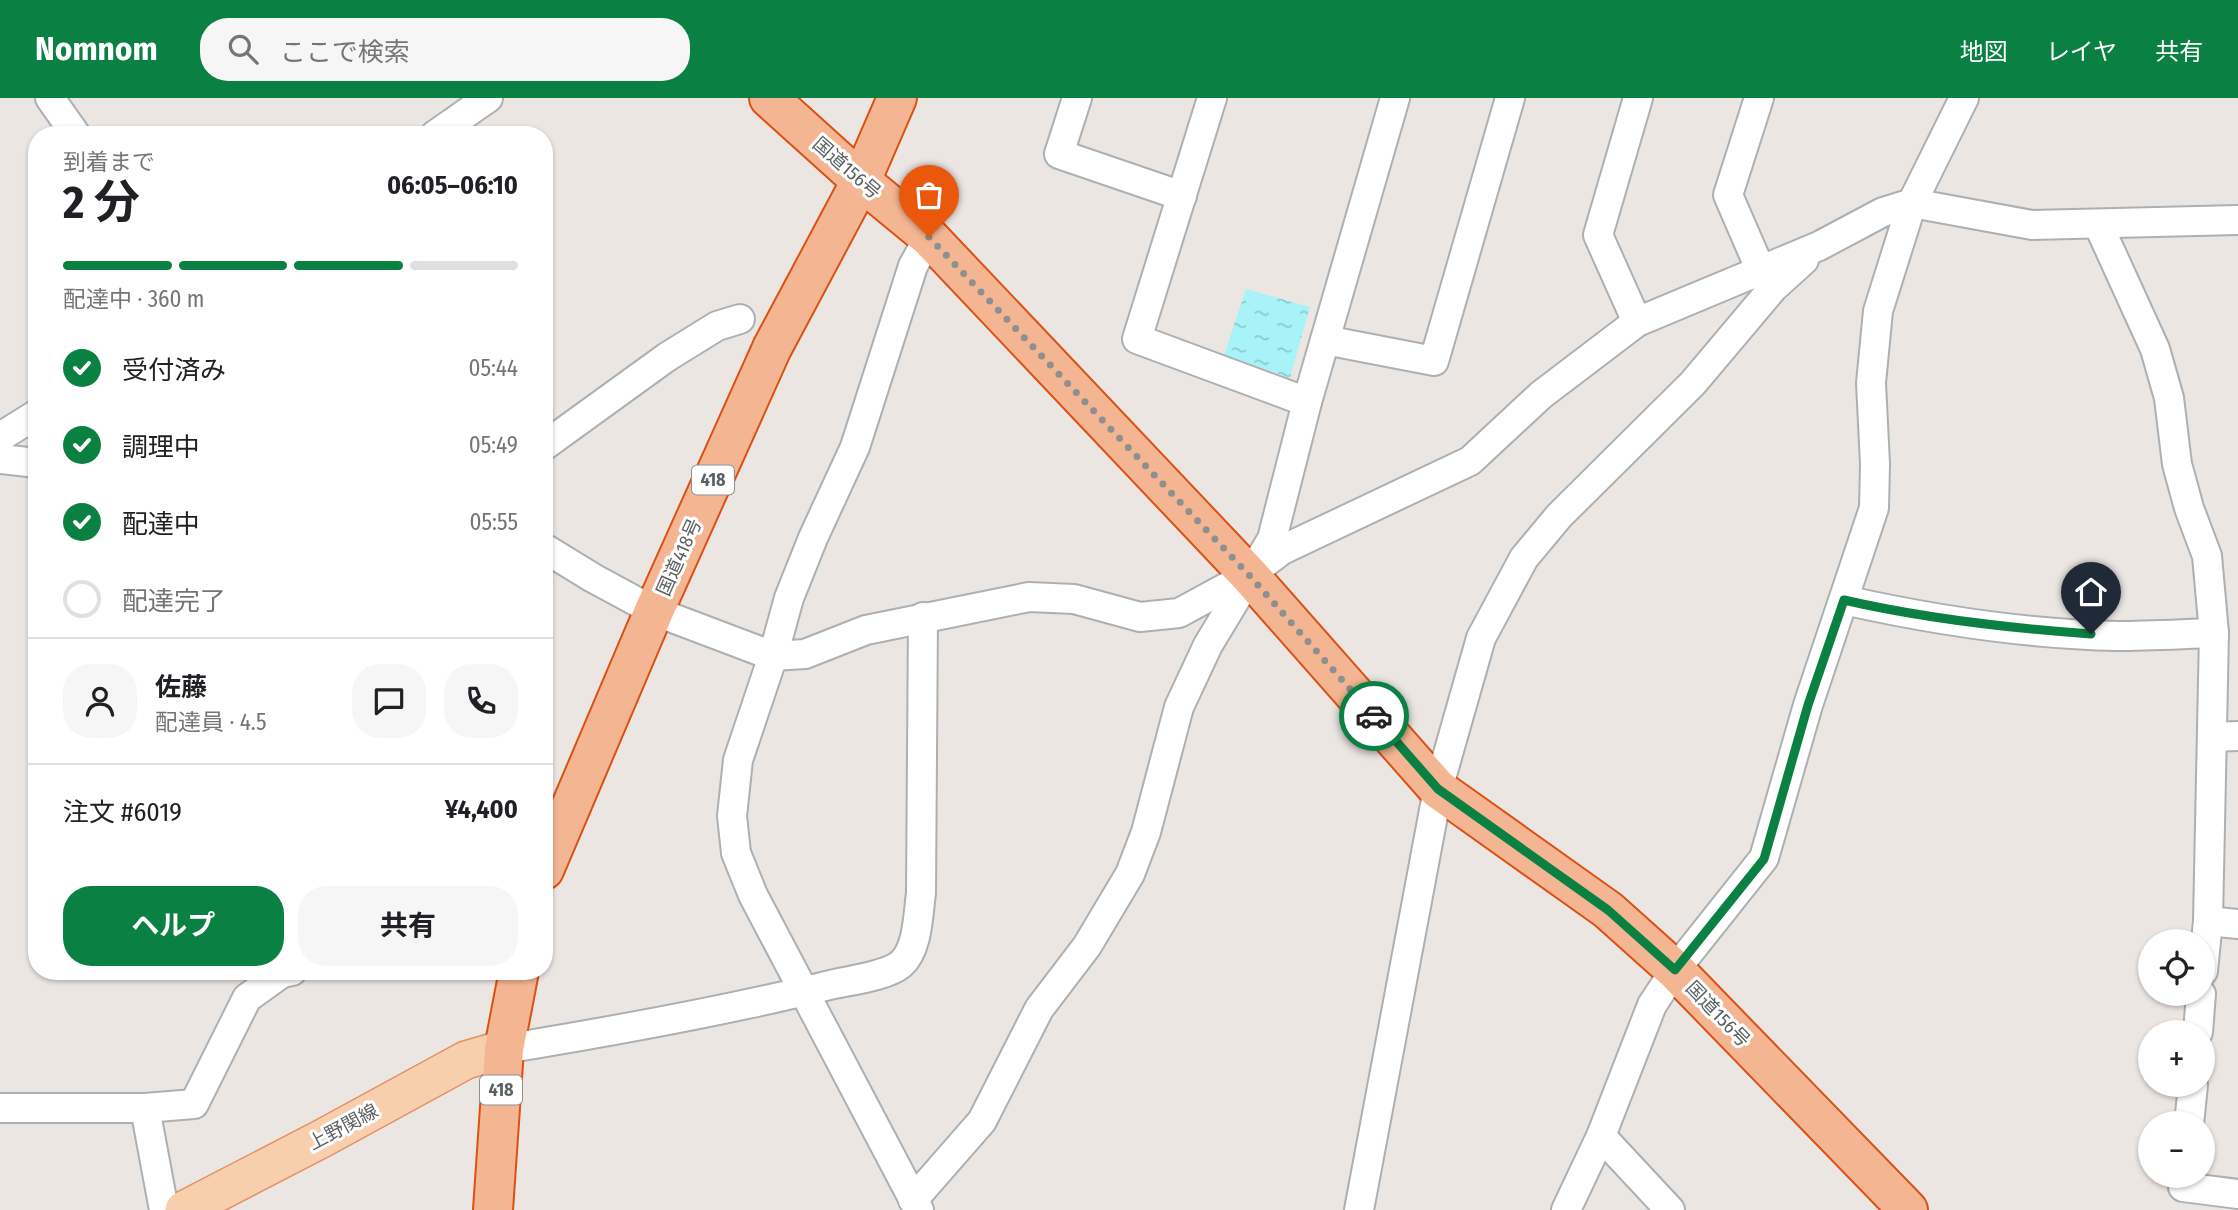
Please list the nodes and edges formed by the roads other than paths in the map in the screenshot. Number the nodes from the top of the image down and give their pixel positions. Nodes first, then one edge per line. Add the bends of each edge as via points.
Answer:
1 (50, 98) edge
2 (488, 98) edge
3 (769, 98) edge
4 (897, 98) edge
5 (1077, 98) edge
6 (1212, 98) edge
7 (1395, 98) edge
8 (1510, 98) edge
9 (1637, 98) edge
10 (1759, 98) edge
11 (1964, 98) edge
12 (70, 126) edge
13 (448, 126) edge
14 (861, 181) junction
15 (1182, 196) junction
16 (1912, 203) junction
17 (2238, 220) edge
18 (2098, 224) junction
19 (929, 237) junction
20 (1819, 246) junction
21 (1761, 271) junction
22 (740, 319) dead end
23 (1637, 322) junction
24 (1325, 340) junction
25 (1307, 402) junction
26 (28, 420) edge
27 (0, 437) edge
28 (553, 439) edge
29 (0, 459) edge
30 (28, 462) edge
31 (553, 554) edge
32 (1249, 575) junction
33 (1844, 600) junction
34 (654, 611) junction
35 (923, 617) junction
36 (2214, 633) junction
37 (773, 656) junction
38 (2225, 736) edge
39 (1438, 789) junction
40 (553, 849) edge
41 (2208, 921) junction
42 (2238, 924) edge
43 (2207, 929) edge
44 (1675, 970) junction
45 (272, 980) edge
46 (517, 980) edge
47 (804, 992) junction
48 (504, 1049) junction
49 (0, 1108) edge
50 (145, 1108) junction
51 (1601, 1136) junction
52 (2182, 1191) edge
53 (2238, 1194) edge
54 (916, 1205) edge
55 (164, 1210) edge
56 (184, 1210) edge
57 (493, 1210) edge
58 (1359, 1210) edge
59 (1566, 1210) edge
60 (1670, 1210) edge
61 (1908, 1210) edge

1 - 12 street
2 - 13 street
3 - 14 highway, 国道156号
4 - 14 highway, 国道418号 / 418
5 - 15 street via 1059,154
6 - 15 street
7 - 24 street
8 - 24 street via 1434,361
9 - 23 street via 1598,235
10 - 21 street via 1728,195
11 - 16 street
14 - 19 highway, 国道156号
14 - 34 highway, 国道418号 / 418 via 772,348
15 - 25 street via 1138,339
16 - 18 street via 2032,225
16 - 20 street via 1883,212
16 - 33 street via 1878,311 1871,383 1874,508
17 - 18 street
18 - 36 street via 2155,349 2169,398 2177,464 2207,556
19 - 32 highway, 国道156号
19 - 37 street via 913,266 855,447 789,598
20 - 21 street
20 - 39 street via 1773,288 1693,383 1559,516 1524,558 1481,638
21 - 23 street
22 - 28 street via 717,326 667,356
23 - 32 street via 1542,394 1470,461 1282,550
24 - 25 street
25 - 32 street via 1272,539
26 - 27 street
29 - 30 street
31 - 34 street
32 - 35 street via 1179,614 1140,617 1074,599 1029,597
32 - 39 highway, 国道156号
32 - 54 street via 1208,645 1179,708 1130,874 1087,946 1039,1009 982,1121
33 - 36 street via 1904,614 2016,628 2116,636
33 - 44 street via 1764,859
34 - 37 street
34 - 40 highway, 国道418号 / 418
35 - 37 street via 866,629 805,654
35 - 47 street via 921,893 915,939 901,964 885,972
36 - 38 street
37 - 47 street via 738,760 732,816 736,853 753,895
38 - 41 street
39 - 44 highway, 国道156号 via 1608,910
39 - 58 street
41 - 42 street
41 - 43 street
44 - 51 street via 1652,1005
44 - 61 highway, 国道156号
45 - 50 street via 247,998 194,1104
46 - 48 highway, 418
47 - 48 street
47 - 54 street
48 - 56 main road, 上野関線 via 466,1060
48 - 57 highway, 418
49 - 50 street
50 - 55 street
51 - 59 street
51 - 60 street
52 - 53 street

